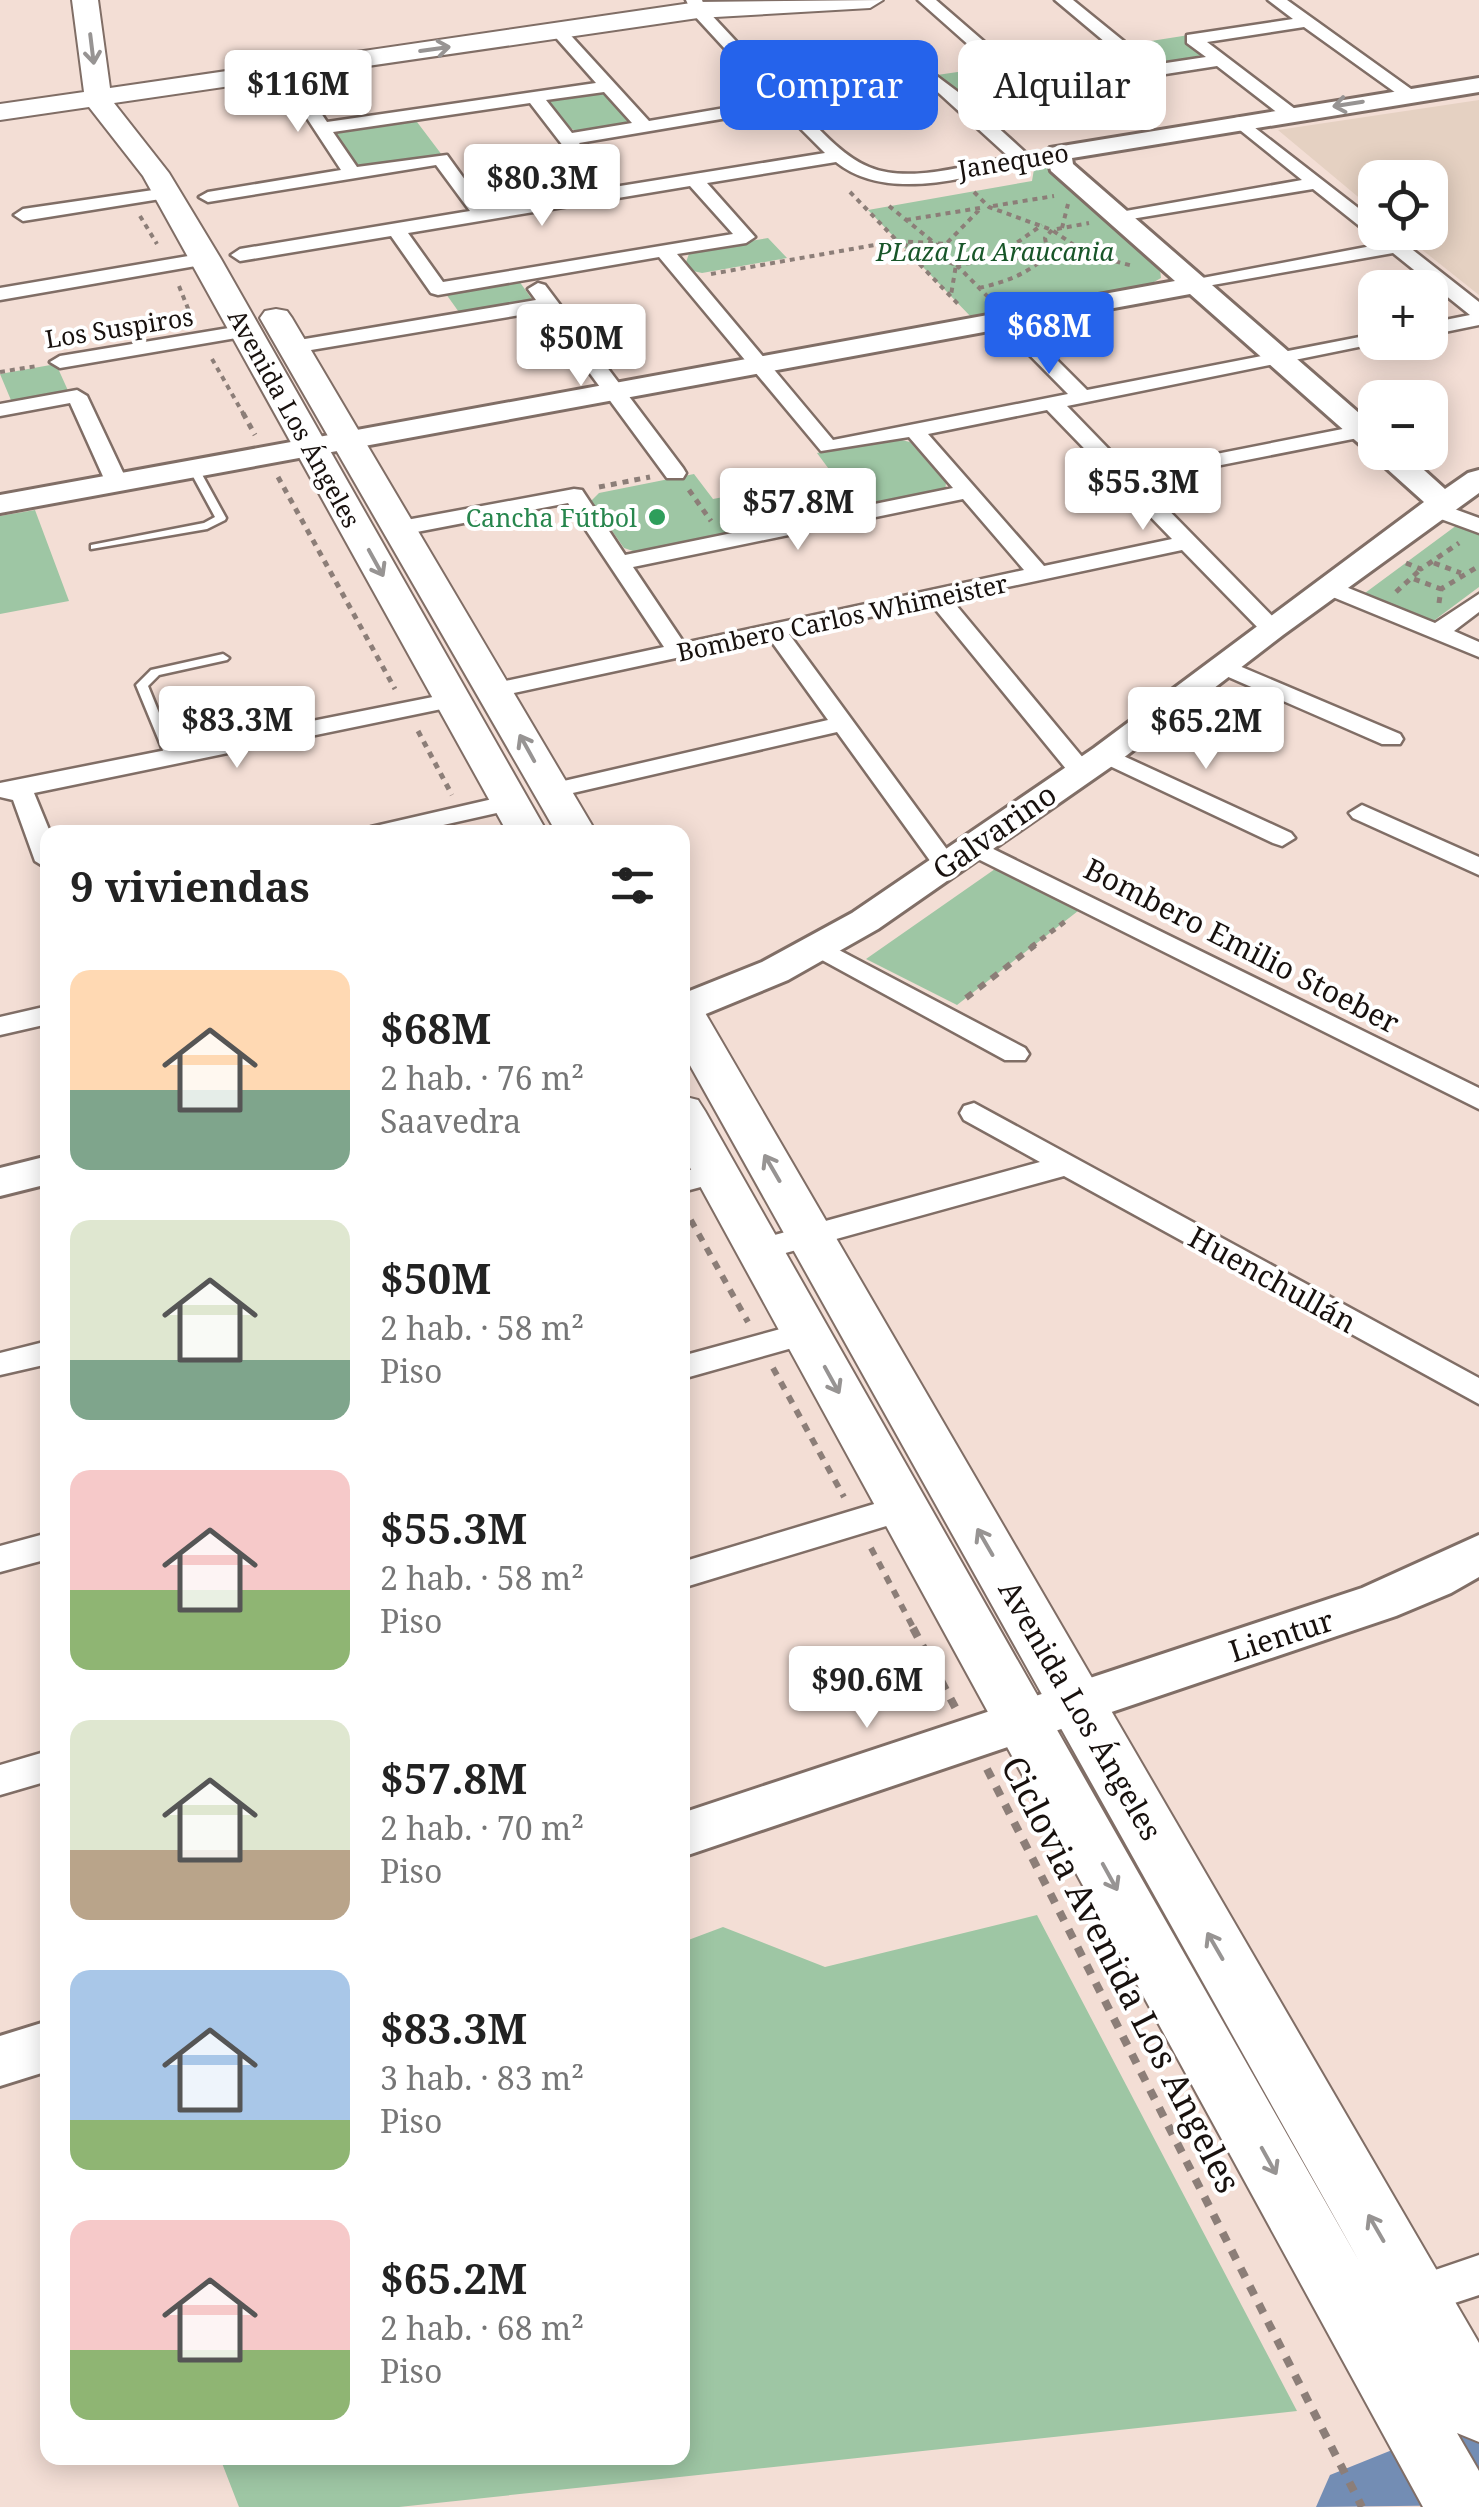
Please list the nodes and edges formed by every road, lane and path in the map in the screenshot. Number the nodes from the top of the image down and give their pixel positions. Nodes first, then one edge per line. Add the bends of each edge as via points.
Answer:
1 (85, 0) edge
2 (870, 0) edge
3 (926, 0) edge
4 (1063, 0) edge
5 (1276, 0) edge
6 (696, 5) edge
7 (1306, 22) junction
8 (558, 31) junction
9 (728, 40) edge
10 (972, 40) edge
11 (1112, 40) edge
12 (1220, 60) junction
13 (1166, 68) edge
14 (284, 71) junction
15 (938, 83) edge
16 (1479, 85) edge
17 (608, 86) junction
18 (130, 93) junction
19 (1409, 94) junction
20 (535, 97) junction
21 (98, 98) junction
22 (958, 102) edge
23 (0, 112) edge
24 (1289, 113) junction
25 (720, 115) edge
26 (1240, 122) junction
27 (646, 127) junction
28 (322, 128) junction
29 (807, 130) edge
30 (989, 130) edge
31 (569, 139) junction
32 (1059, 153) junction
33 (827, 157) junction
34 (1022, 159) junction
35 (352, 173) junction
36 (694, 179) junction
37 (1316, 183) junction
38 (974, 191) dead end
39 (168, 193) junction
40 (610, 193) junction
41 (1060, 195) junction
42 (208, 197) junction
43 (1069, 202) junction
44 (889, 206) dead end
45 (990, 207) junction
46 (981, 208) junction
47 (482, 214) junction
48 (23, 215) dead end
49 (1358, 216) edge
50 (1120, 218) junction
51 (906, 220) junction
52 (1042, 225) junction
53 (1062, 228) junction
54 (396, 229) junction
55 (1052, 230) junction
56 (898, 242) junction
57 (937, 245) junction
58 (1381, 250) edge
59 (1401, 250) edge
60 (664, 251) junction
61 (240, 254) junction
62 (1128, 257) dead end
63 (1101, 258) junction
64 (206, 259) junction
65 (1004, 259) junction
66 (1043, 260) junction
67 (956, 265) junction
68 (528, 274) junction
69 (687, 279) junction
70 (1198, 285) junction
71 (979, 288) junction
72 (0, 294) edge
73 (950, 296) junction
74 (549, 304) junction
75 (978, 305) dead end
76 (962, 308) dead end
77 (1479, 316) edge
78 (1006, 320) junction
79 (1448, 324) edge
80 (247, 331) junction
81 (1358, 343) edge
82 (293, 347) junction
83 (1281, 359) junction
84 (60, 362) joint
85 (760, 365) junction
86 (0, 372) edge
87 (614, 392) junction
88 (1083, 398) junction
89 (1052, 402) junction
90 (2, 404) edge
91 (1358, 427) edge
92 (914, 430) junction
93 (1358, 439) edge
94 (330, 444) junction
95 (194, 469) junction
96 (1416, 470) edge
97 (675, 472) dead end
98 (1125, 478) junction
99 (117, 483) junction
100 (1451, 491) edge
101 (967, 492) junction
102 (0, 504) edge
103 (1479, 526) edge
104 (401, 528) junction
105 (1188, 542) junction
106 (95, 547) dead end
107 (1434, 562) dead end
108 (618, 563) junction
109 (1462, 573) dead end
110 (1040, 575) junction
111 (1414, 579) dead end
112 (1331, 588) junction
113 (1441, 589) dead end
114 (937, 597) junction
115 (1479, 601) edge
116 (1271, 628) junction
117 (776, 631) junction
118 (1437, 633) junction
119 (1479, 650) edge
120 (679, 652) junction
121 (223, 658) dead end
122 (1225, 667) junction
123 (495, 690) junction
124 (453, 700) junction
125 (842, 724) junction
126 (1391, 739) dead end
127 (172, 756) junction
128 (1093, 763) junction
129 (6, 790) edge
130 (551, 790) junction
131 (1362, 812) dead end
132 (519, 818) edge
133 (450, 825) edge
134 (572, 825) edge
135 (1282, 838) dead end
136 (40, 839) edge
137 (960, 856) junction
138 (1479, 866) edge
139 (1087, 903) junction
140 (820, 948) junction
141 (690, 1007) edge
142 (944, 1015) junction
143 (40, 1016) edge
144 (0, 1026) edge
145 (690, 1028) edge
146 (1015, 1054) dead end
147 (1479, 1100) edge
148 (974, 1113) dead end
149 (690, 1162) edge
150 (1067, 1166) junction
151 (40, 1172) edge
152 (0, 1182) edge
153 (694, 1187) edge
154 (785, 1242) junction
155 (784, 1339) junction
156 (40, 1354) edge
157 (0, 1364) edge
158 (690, 1366) edge
159 (1479, 1392) edge
160 (881, 1515) junction
161 (40, 1548) edge
162 (1479, 1554) edge
163 (0, 1559) edge
164 (690, 1574) edge
165 (1077, 1703) junction
166 (997, 1730) junction
167 (40, 1768) edge
168 (0, 1780) edge
169 (690, 1832) edge
170 (40, 2049) edge
171 (0, 2062) edge
172 (1479, 2274) edge
173 (1415, 2296) junction
174 (1458, 2413) edge
175 (1362, 2507) edge
176 (1461, 2507) edge

1 -> 21 main road, Avenida Los Ángeles
2 - 6 main road
3 - 10 street
4 - 11 street
5 - 7 street
6 - 8 main road
6 - 9 street
7 - 12 street via 1194,39
7 - 19 street
14 -> 8 main road
8 - 17 street
12 - 13 street
12 - 24 street
14 - 18 main road
14 - 28 street
15 - 22 street
16 - 19 main road, Janequeo
17 - 20 street
17 - 27 street
18 - 21 main road
18 - 42 main road, Avenida Los Ángeles
19 -> 24 main road, Janequeo
20 - 28 street
20 - 31 street
21 - 23 main road
21 - 39 main road, Avenida Los Ángeles
24 - 26 main road, Janequeo
25 - 27 street
26 - 32 main road, Janequeo
26 - 37 street
27 - 31 street
28 - 35 street
29 - 33 street
30 - 34 street
31 - 40 street
32 - 34 street, Janequeo
32 - 50 main road via 1060,166
33 - 34 street, Janequeo via 865,174 902,178
33 - 36 street
33 - 56 path
34 - 41 path
35 - 42 street
35 - 47 street via 441,160
36 - 40 street
36 - 60 street via 746,237
37 - 49 street
37 - 50 street
38 - 45 path
39 - 48 street
39 - 64 main road, Avenida Los Ángeles
40 - 47 street
41 - 43 path
41 - 45 path
42 - 61 main road, Avenida Los Ángeles
43 - 53 path
43 - 53 path via 1091,223
44 - 51 path
45 - 46 path
45 - 52 path
46 - 51 path
46 - 57 path via 946,244
47 - 54 street
50 - 70 main road
51 - 57 path
52 - 55 path
52 - 65 path
53 - 55 path
54 - 61 street
54 - 68 street via 438,289
55 - 63 path
55 - 66 path via 1044,238
56 - 57 path
56 - 67 path
56 - 69 path
56 - 73 path
57 - 67 path
58 - 70 street
59 - 77 street
60 - 68 street
60 - 69 street
61 - 82 main road, Avenida Los Ángeles
62 - 63 path via 1141,269
63 - 66 path
64 - 72 street
64 - 80 main road, Avenida Los Ángeles
65 - 66 path
65 - 67 path
66 - 71 path
67 - 71 path
67 - 73 path
68 - 74 street
69 - 85 street
70 - 78 main road
70 - 83 main road
71 - 75 path via 993,302
73 - 76 path
74 - 82 street
74 - 87 street
77 - 79 street
78 - 85 main road
78 - 88 street
80 - 84 street, Los Suspiros
80 - 94 main road, Avenida Los Ángeles
81 - 83 street
82 - 94 main road, Avenida Los Ángeles
83 - 88 street
83 - 91 main road
84 - 86 path, Los Suspiros
85 - 87 main road
85 - 92 street via 828,447
87 - 94 main road
87 - 97 street
88 - 89 street
89 - 92 street
89 - 98 street
90 - 99 street via 76,396
92 - 101 street
93 - 98 street
94 - 95 main road
94 - 104 main road, Avenida Los Ángeles
94 -> 124 main road, Avenida Los Ángeles
95 - 99 main road
95 - 106 lane via 222,518
96 - 100 main road
98 - 105 street
99 - 102 main road
100 - 103 street
100 - 112 main road, Galvarino
101 - 108 street
101 - 110 street
104 - 108 street via 574,495
104 - 123 main road, Avenida Los Ángeles
105 - 110 street, Bombero Carlos Whimeister
105 - 116 street
107 - 109 path
108 - 120 street
110 - 114 street, Bombero Carlos Whimeister
111 - 113 path
112 - 116 main road, Galvarino
112 - 118 street
114 - 117 street, Bombero Carlos Whimeister
114 - 128 street
115 - 118 street
116 - 122 main road, Galvarino
117 - 120 street, Bombero Carlos Whimeister
117 - 125 street, Bombero Emilio Stoeber
118 - 119 street
120 - 123 street, Bombero Carlos Whimeister
121 - 127 lane via 156,672 142,685
122 - 126 street
122 - 128 main road, Galvarino
130 -> 123 main road, Avenida Los Ángeles
124 - 127 street
124 - 132 main road, Avenida Los Ángeles
125 - 130 street
125 - 137 street, Bombero Emilio Stoeber
127 - 129 street
128 - 135 street
128 - 137 main road, Galvarino
129 - 136 street via 25,797
130 - 134 main road, Avenida Los Ángeles
131 - 138 street
132 - 133 street
137 - 139 street, Bombero Emilio Stoeber
137 - 140 main road, Galvarino
139 - 142 path
139 - 147 street, Bombero Emilio Stoeber
140 - 141 main road, Galvarino
140 - 142 street
142 - 146 street
143 - 144 street
154 -> 145 main road, Avenida Los Ángeles
148 - 150 street, Huenchullán
149 - 153 main road, Avenida Los Ángeles
150 - 154 street
150 - 159 street, Huenchullán
151 - 152 main road
153 - 154 main road, Avenida Los Ángeles
153 - 155 path, Ciclovia Avenida Los Angeles
154 - 155 main road, Avenida Los Ángeles
165 -> 154 main road, Avenida Los Ángeles
155 - 158 street
155 -> 160 main road, Avenida Los Ángeles
155 - 160 path, Ciclovia Avenida Los Angeles
156 - 157 street
160 - 164 street
160 - 166 main road, Avenida Los Ángeles
160 - 166 path, Ciclovia Avenida Los Angeles
161 - 163 street
162 - 165 main road, Lientur via 1379,1602
165 - 166 main road, Lientur
173 -> 165 main road, Avenida Los Ángeles
166 - 169 main road, Lientur
166 -> 174 main road, Avenida Los Ángeles
166 - 175 path, Ciclovia Avenida Los Angeles
167 - 168 street
170 - 171 main road
172 - 173 street
173 - 174 main road, Avenida Los Ángeles
174 - 176 main road, Avenida Los Ángeles

